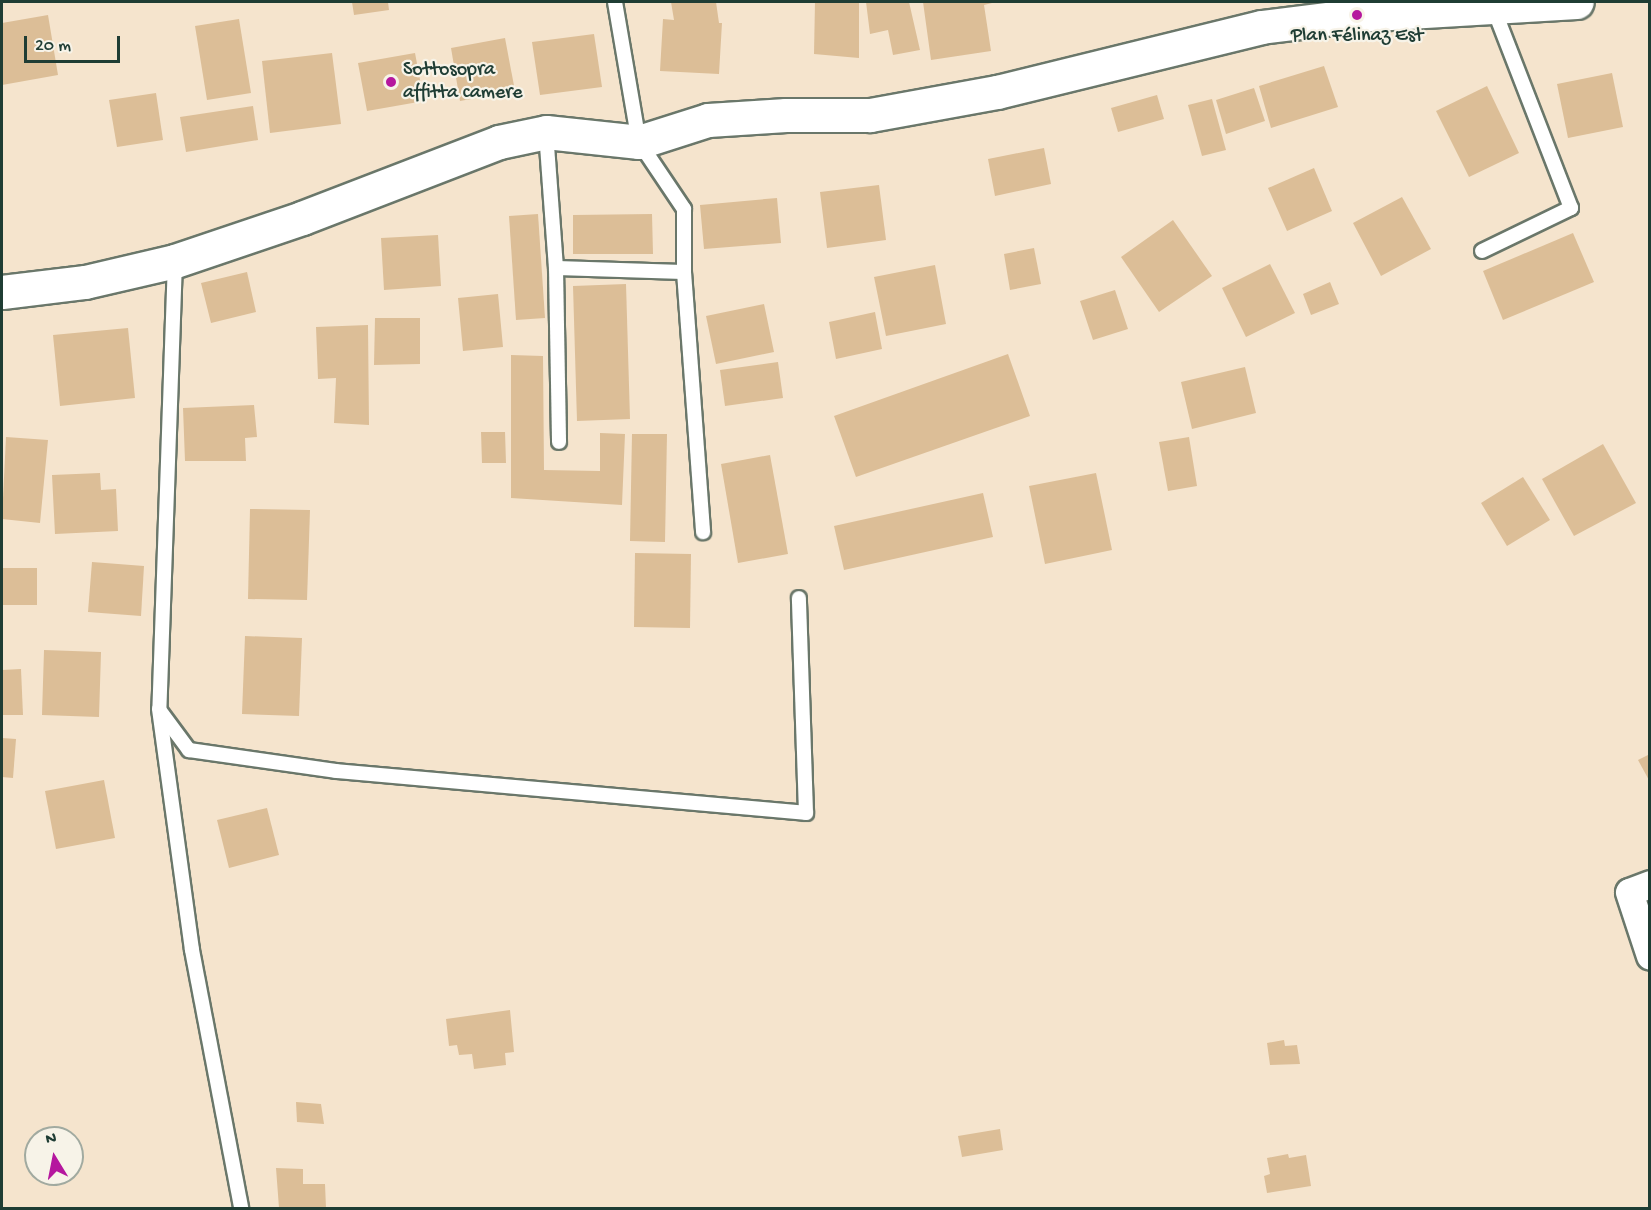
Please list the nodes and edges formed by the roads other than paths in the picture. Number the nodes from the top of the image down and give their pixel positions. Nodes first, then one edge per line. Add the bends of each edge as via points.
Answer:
1 (615, 2) edge
2 (1577, 2) edge
3 (1493, 7) junction
4 (546, 132) junction
5 (639, 142) junction
6 (1482, 251) dead end
7 (175, 261) junction
8 (556, 268) junction
9 (684, 272) junction
10 (2, 292) edge
11 (559, 442) dead end
12 (703, 532) dead end
13 (799, 598) dead end
14 (159, 709) junction
15 (1650, 884) edge
16 (1650, 956) edge
17 (241, 1209) edge

1 - 5 lane
2 - 3 main road
3 - 5 main road via 1357,15 1261,27 997,92 870,115 708,120
3 - 6 lane via 1571,208
4 - 5 main road
4 - 7 main road via 499,142 302,218
4 - 8 lane
5 - 9 lane via 684,209
7 - 10 main road via 85,282
7 - 14 lane
8 - 9 lane
8 - 11 lane
9 - 12 lane
13 - 14 lane via 806,813 336,771 189,750
14 - 17 lane via 192,950
15 - 16 street via 1629,892

